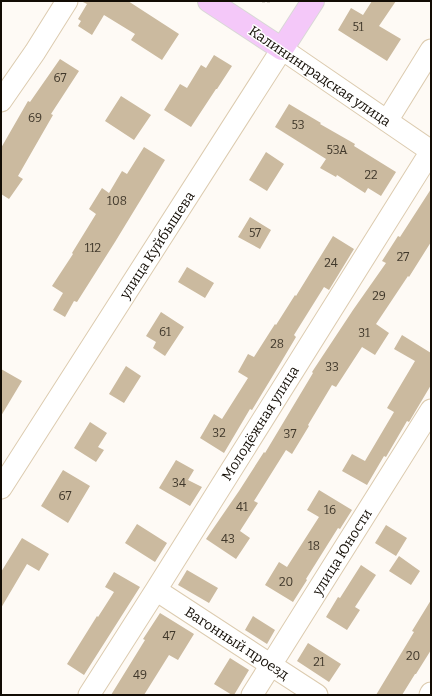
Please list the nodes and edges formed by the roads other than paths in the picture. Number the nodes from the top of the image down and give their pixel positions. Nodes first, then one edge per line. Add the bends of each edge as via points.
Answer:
1 (67, 1) edge
2 (209, 1) edge
3 (313, 1) edge
4 (282, 49) junction
5 (431, 50) edge
6 (1, 101) edge
7 (387, 121) junction
8 (431, 151) edge
9 (431, 410) edge
10 (1, 488) edge
11 (156, 590) junction
12 (271, 665) junction
13 (89, 695) edge
14 (252, 695) edge
15 (317, 695) edge

1 - 6 street
2 - 4 main road, Калининградская улица
3 - 4 main road, улица Куйбышева
4 - 7 street, Калининградская улица
4 - 10 street, улица Куйбышева
5 - 7 street
7 - 8 street, Калининградская улица
8 - 11 street, Молодёжная улица
9 - 12 street, улица Юности
11 - 12 street, Вагонный проезд
11 - 13 street, Молодёжная улица
12 - 14 street, улица Юности
12 - 15 street, Вагонный проезд

